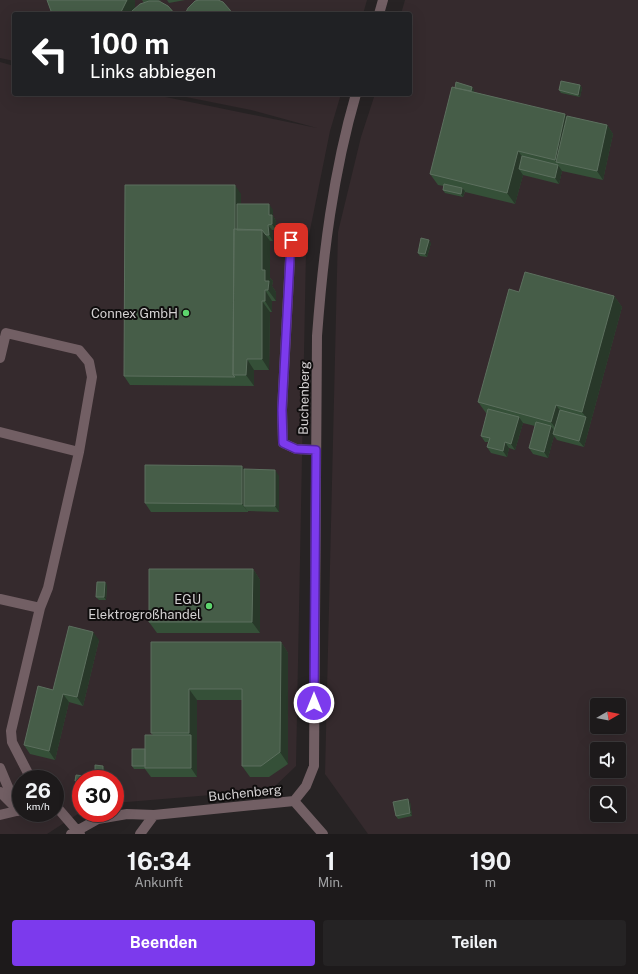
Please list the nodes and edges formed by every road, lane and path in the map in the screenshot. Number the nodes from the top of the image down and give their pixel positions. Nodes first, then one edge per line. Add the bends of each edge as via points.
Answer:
1 (383, 0) edge
2 (380, 12) edge
3 (355, 96) edge
4 (291, 240) dead end
5 (0, 358) edge
6 (0, 432) edge
7 (316, 450) junction
8 (79, 452) junction
9 (0, 599) edge
10 (40, 608) junction
11 (0, 768) edge
12 (26, 770) edge
13 (0, 792) edge
14 (12, 793) edge
15 (294, 801) junction
16 (12, 803) edge
17 (12, 811) edge
18 (2, 813) edge
19 (154, 815) junction
20 (64, 817) edge
21 (76, 833) edge
22 (140, 834) edge
23 (323, 834) edge

1 - 2 street
3 - 7 street, Buchenberg via 344,135 322,273 317,336
4 - 7 street via 282,410 283,443 296,449
5 - 8 street via 6,333 79,350 89,362 92,377
6 - 8 street
7 - 15 street, Buchenberg via 314,766 306,786
8 - 10 street via 48,588
9 - 10 street
10 - 12 street via 11,731 12,742
11 - 14 street
13 - 16 street
15 - 19 street, Buchenberg
15 - 23 street
17 - 18 street
19 - 21 street, Buchenberg via 127,814 98,819
19 - 22 street
20 - 21 street

